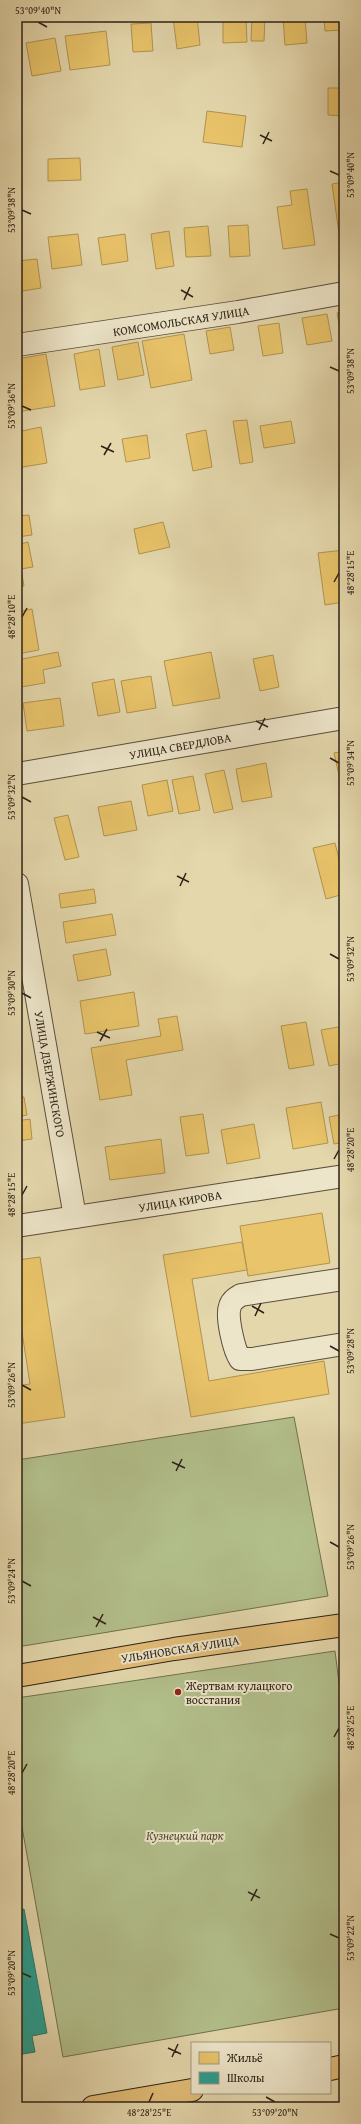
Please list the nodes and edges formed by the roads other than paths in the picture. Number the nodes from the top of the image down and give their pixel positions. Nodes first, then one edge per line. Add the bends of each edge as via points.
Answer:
1 (344, 293) edge
2 (17, 345) edge
3 (344, 718) edge
4 (17, 774) edge
5 (17, 884) edge
6 (344, 1176) edge
7 (75, 1217) junction
8 (17, 1226) edge
9 (344, 1278) edge
10 (344, 1344) edge
11 (344, 1625) edge
12 (17, 1676) edge
13 (344, 2066) edge
14 (331, 2069) edge
15 (191, 2090) edge
16 (137, 2103) edge
17 (93, 2107) edge

1 - 2 street, КОМСОМОЛЬСКАЯ УЛИЦА via 238,312
3 - 4 street, УЛИЦА СВЕРДЛОВА
5 - 7 street, УЛИЦА ДЗЕРЖИНСКОГО
6 - 7 street, УЛИЦА КИРОВА
7 - 8 street, УЛИЦА КИРОВА
9 - 10 street via 241,1295 234,1298 230,1307 235,1351 240,1359
11 - 12 main road, УЛЬЯНОВСКАЯ УЛИЦА via 174,1648
13 - 14 main road
15 - 16 main road
16 - 17 main road

